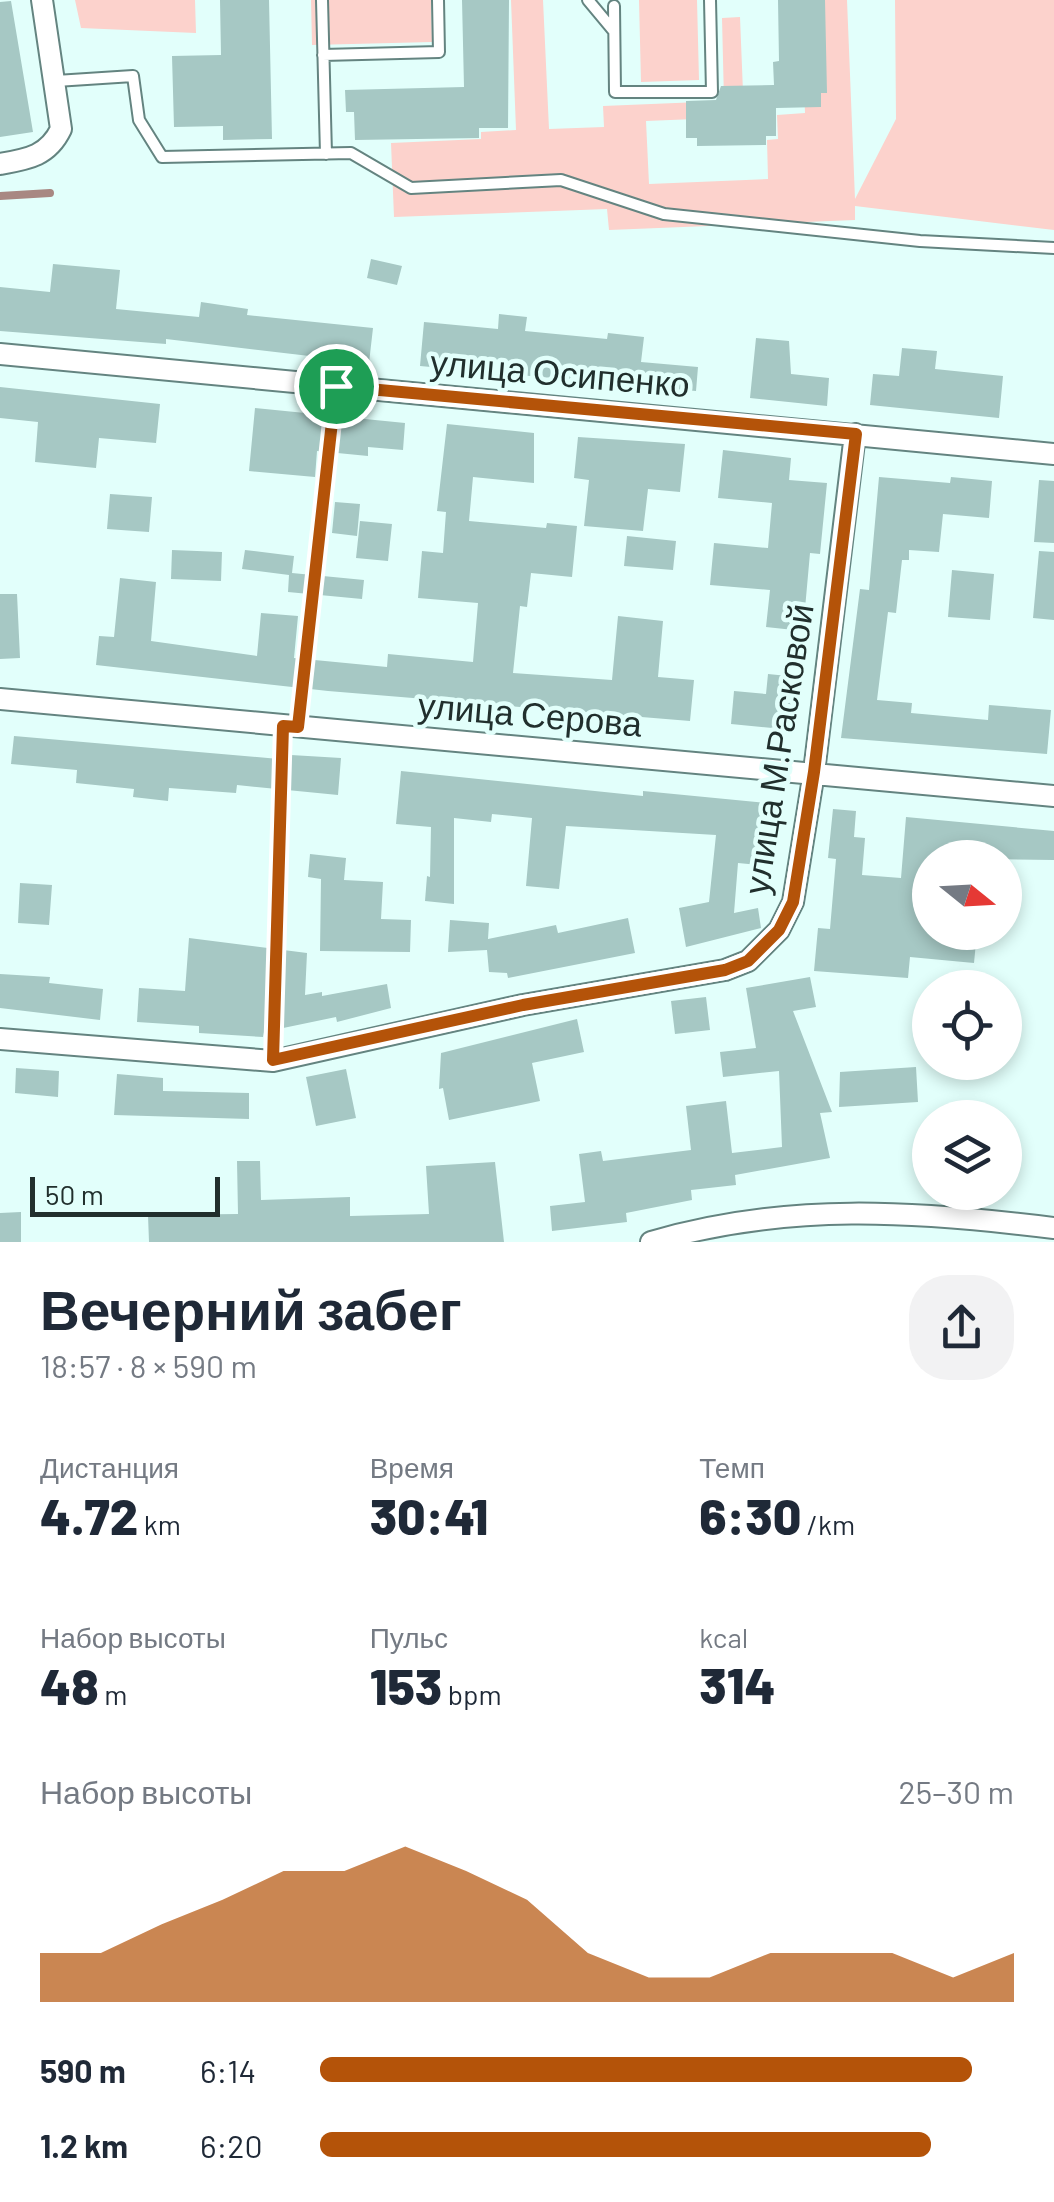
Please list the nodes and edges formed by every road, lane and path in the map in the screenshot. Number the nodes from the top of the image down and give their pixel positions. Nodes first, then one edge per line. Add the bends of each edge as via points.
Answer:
1 (42, 0) edge
2 (322, 0) edge
3 (438, 0) edge
4 (588, 0) edge
5 (710, 0) edge
6 (614, 6) dead end
7 (614, 32) junction
8 (324, 55) junction
9 (56, 82) junction
10 (326, 154) junction
11 (0, 164) edge
12 (1054, 248) edge
13 (0, 354) edge
14 (336, 386) junction
15 (856, 434) junction
16 (1054, 454) edge
17 (0, 699) edge
18 (290, 726) junction
19 (814, 772) junction
20 (1054, 796) edge
21 (0, 1040) edge
22 (273, 1060) junction
23 (1054, 1228) edge
24 (650, 1242) edge

1 - 9 street
2 - 8 lane
3 - 8 lane via 439,52
4 - 7 lane
5 - 7 lane via 712,92 615,92
6 - 7 lane
8 - 10 lane
9 - 10 lane via 132,76 140,120 162,157
9 - 11 street via 61,130 53,146 34,158
10 - 12 lane via 351,154 411,188 561,180 664,214
13 - 14 street, улица Осипенко
14 - 15 street, улица Осипенко
14 - 18 path
15 - 16 street, улица Осипенко
15 - 19 street, улица М.Расковой
17 - 18 street, улица Серова
18 - 19 street, улица Серова
18 - 22 path
19 - 20 street, улица Серова
19 - 22 street, улица М.Расковой via 793,902 779,930 748,961
21 - 22 street, улица М.Расковой
23 - 24 street via 827,1212 761,1216

